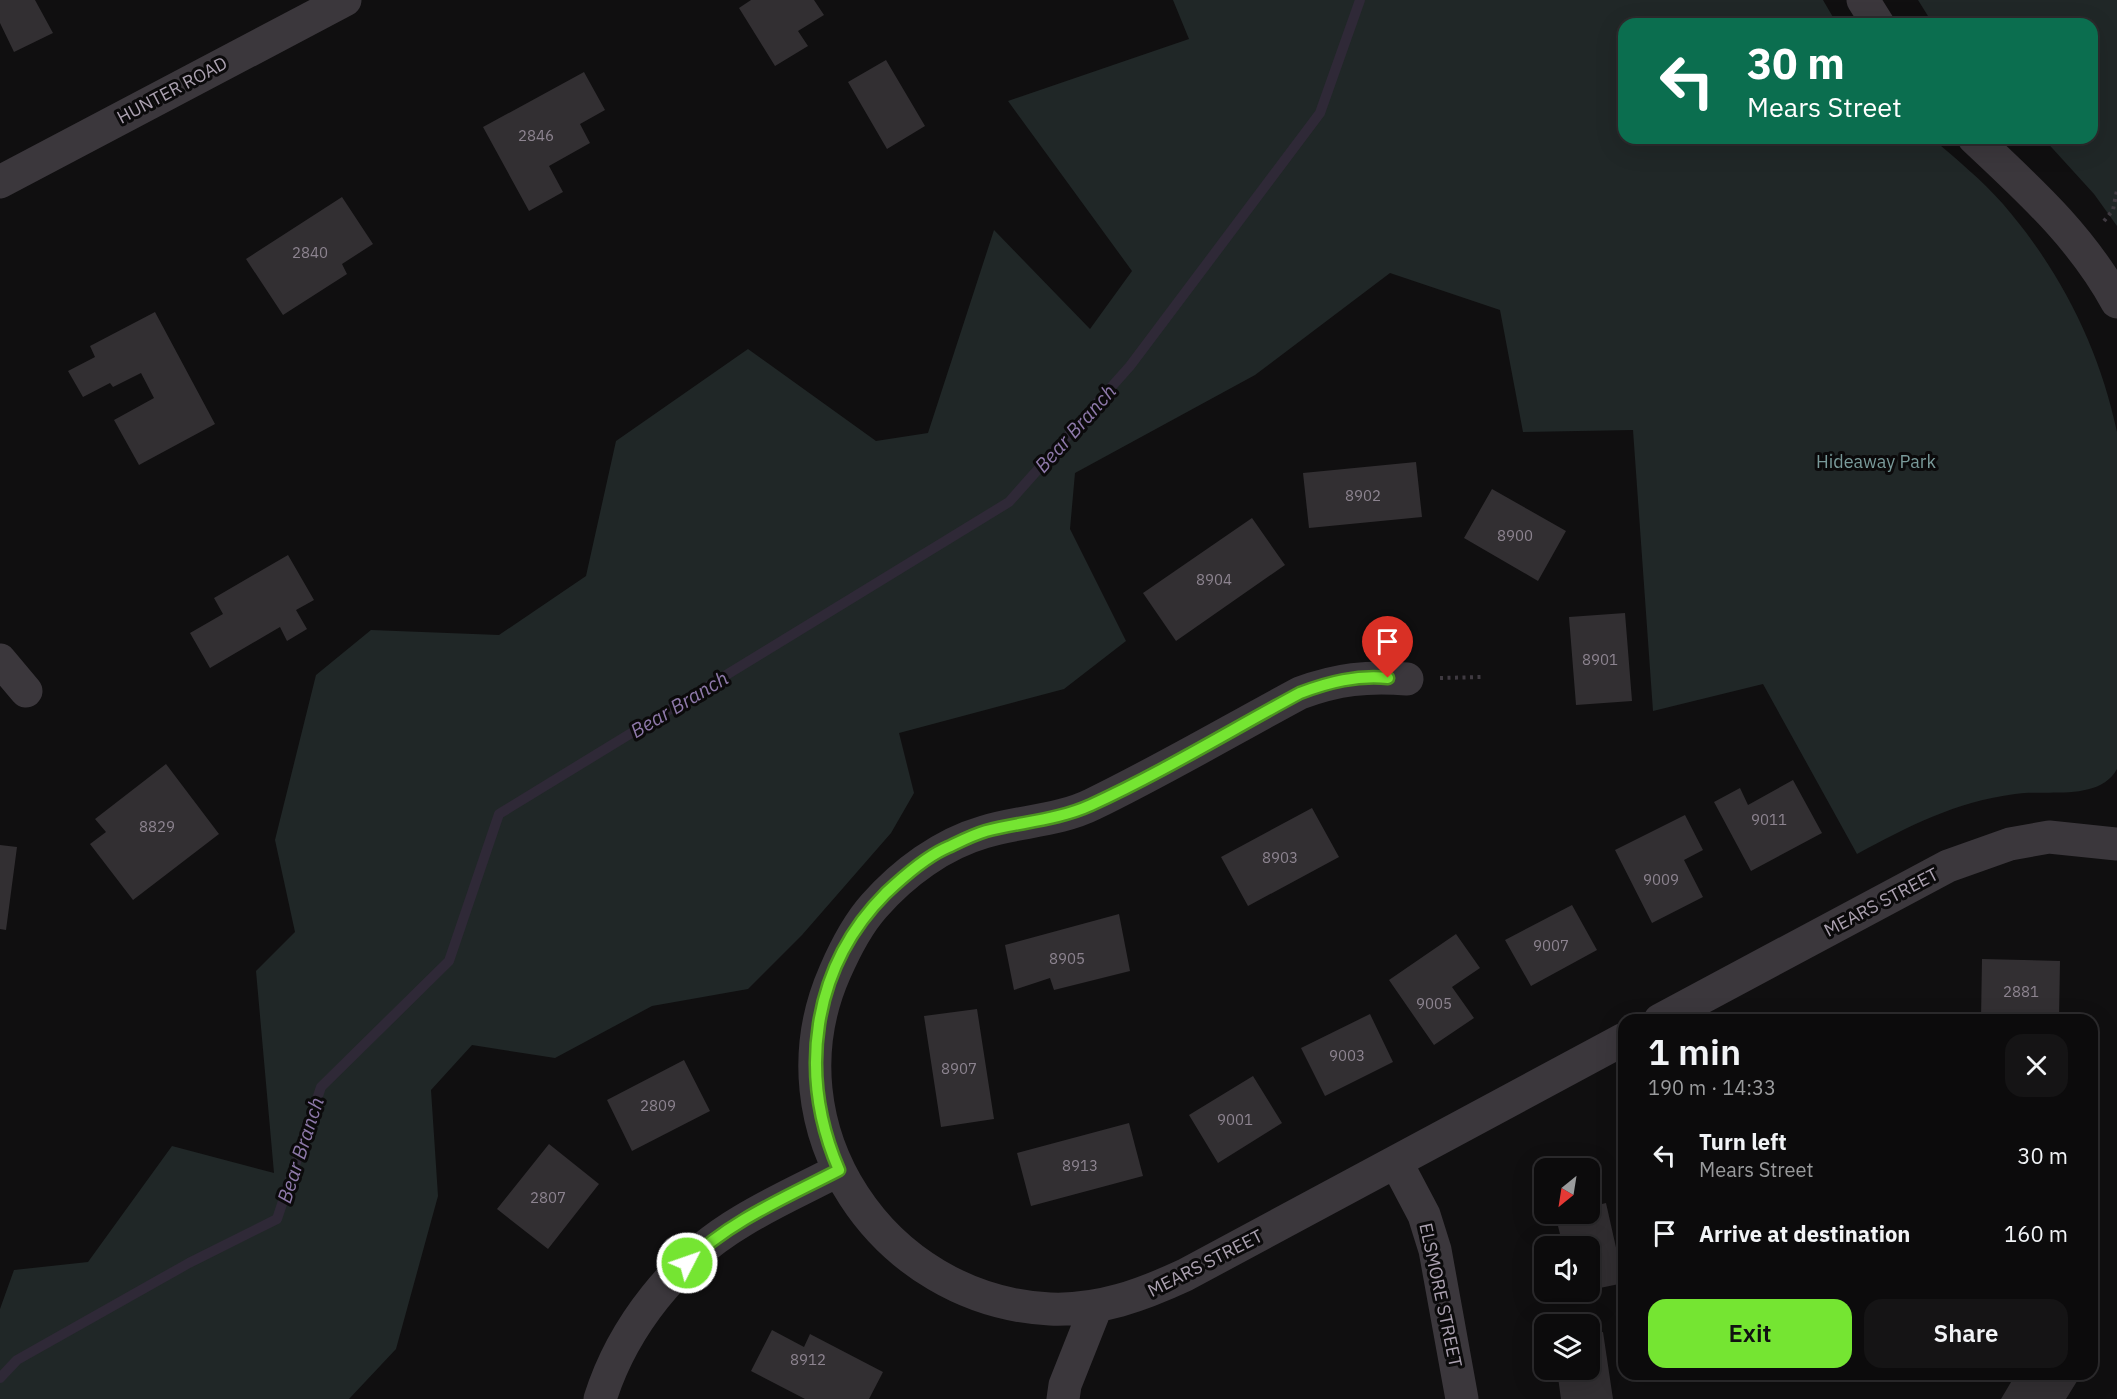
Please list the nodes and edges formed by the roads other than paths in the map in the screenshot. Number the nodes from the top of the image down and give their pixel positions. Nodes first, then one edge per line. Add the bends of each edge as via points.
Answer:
1 (345, 0) edge
2 (1863, 0) edge
3 (1874, 18) edge
4 (1980, 144) edge
5 (0, 182) edge
6 (2117, 302) edge
7 (0, 660) edge
8 (1407, 679) road end
9 (26, 691) dead end
10 (2117, 844) edge
11 (1671, 1014) edge
12 (1618, 1042) edge
13 (1396, 1162) junction
14 (839, 1170) junction
15 (1096, 1307) junction
16 (600, 1399) edge
17 (1063, 1399) edge
18 (1462, 1399) edge

1 - 5 street, HUNTER ROAD
2 - 3 street
4 - 6 street via 2082,246
7 - 9 street
8 - 14 street, MEARS STREET via 1368,676 1327,683 1300,693 1090,806 984,832 941,850 903,877 872,907 845,947 827,988 819,1019 815,1061 818,1104
10 - 11 street, MEARS STREET via 2049,837 2010,844 1948,866
12 - 13 street, MEARS STREET
13 - 15 street, MEARS STREET via 1185,1275 1139,1296
13 - 18 street, ELSMORE STREET via 1424,1215 1435,1250
14 - 15 street, MEARS STREET via 860,1207 887,1239 925,1269 966,1290 1007,1303 1051,1309
14 - 16 street via 742,1220 700,1250 661,1289 628,1336
15 - 17 street

